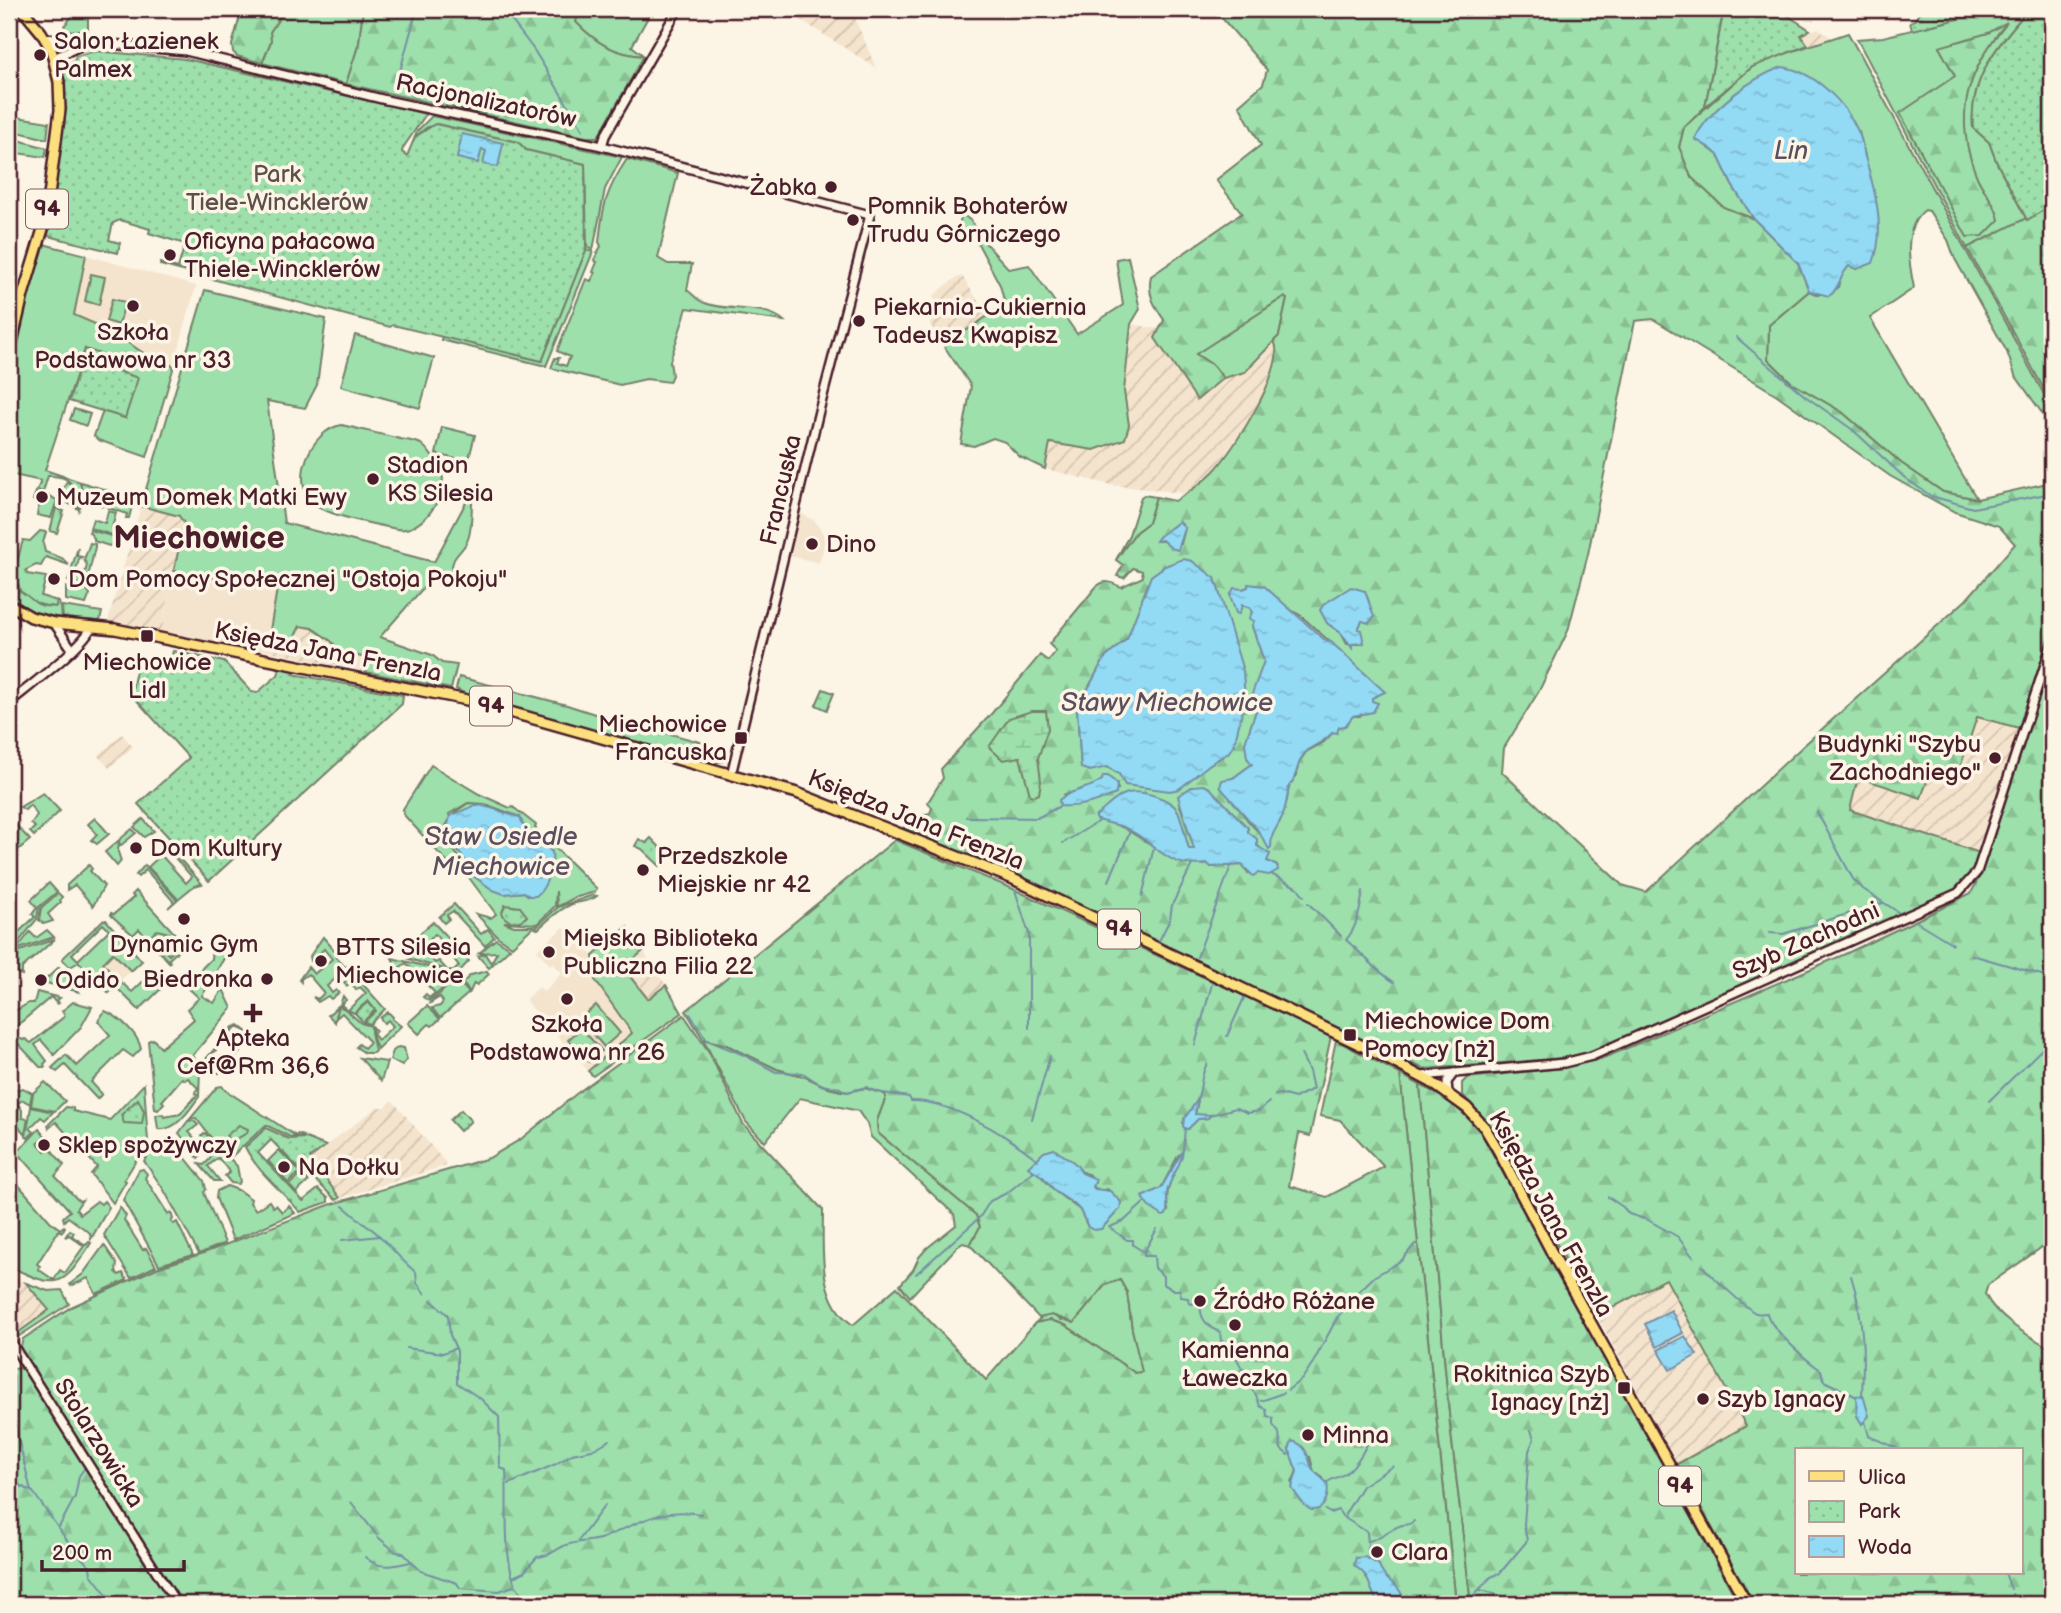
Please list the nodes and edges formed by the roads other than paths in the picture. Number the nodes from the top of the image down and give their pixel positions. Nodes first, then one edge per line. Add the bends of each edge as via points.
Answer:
1 (22, 9) edge
2 (678, 9) edge
3 (45, 38) junction
4 (90, 42) junction
5 (54, 58) junction
6 (602, 146) junction
7 (870, 215) joint
8 (9, 356) edge
9 (9, 604) edge
10 (54, 623) junction
11 (92, 626) junction
12 (2052, 643) edge
13 (72, 649) junction
14 (9, 703) edge
15 (731, 775) junction
16 (1454, 1073) junction
17 (1422, 1076) junction
18 (1448, 1092) junction
19 (9, 1339) edge
20 (177, 1604) edge
21 (1747, 1604) edge

1 - 3 main road, 94
2 - 6 street
3 - 4 street, Racjonalizatorów
3 - 5 main road, 94
4 - 5 street, Racjonalizatorów
4 - 6 street, Racjonalizatorów via 186,51
5 - 8 main road, 94 via 60,110 46,219
6 - 7 street, Racjonalizatorów
7 - 15 street, Francuska
9 - 10 main road, Księdza Jana Frenzla / 94
10 - 11 main road, Księdza Jana Frenzla / 94
10 - 13 street
11 - 13 street
11 - 15 main road, Księdza Jana Frenzla / 94 via 467,699
12 - 16 street, Szyb Zachodni via 1977,872 1958,893 1592,1056 1564,1063
13 - 14 street
15 - 17 main road, Księdza Jana Frenzla / 94 via 797,793 1011,878
16 - 17 street, Szyb Zachodni
16 - 18 street via 1447,1082
17 - 18 main road, Księdza Jana Frenzla / 94
18 - 21 main road, Księdza Jana Frenzla / 94 via 1476,1118 1498,1150
19 - 20 street, Stolarzowicka

